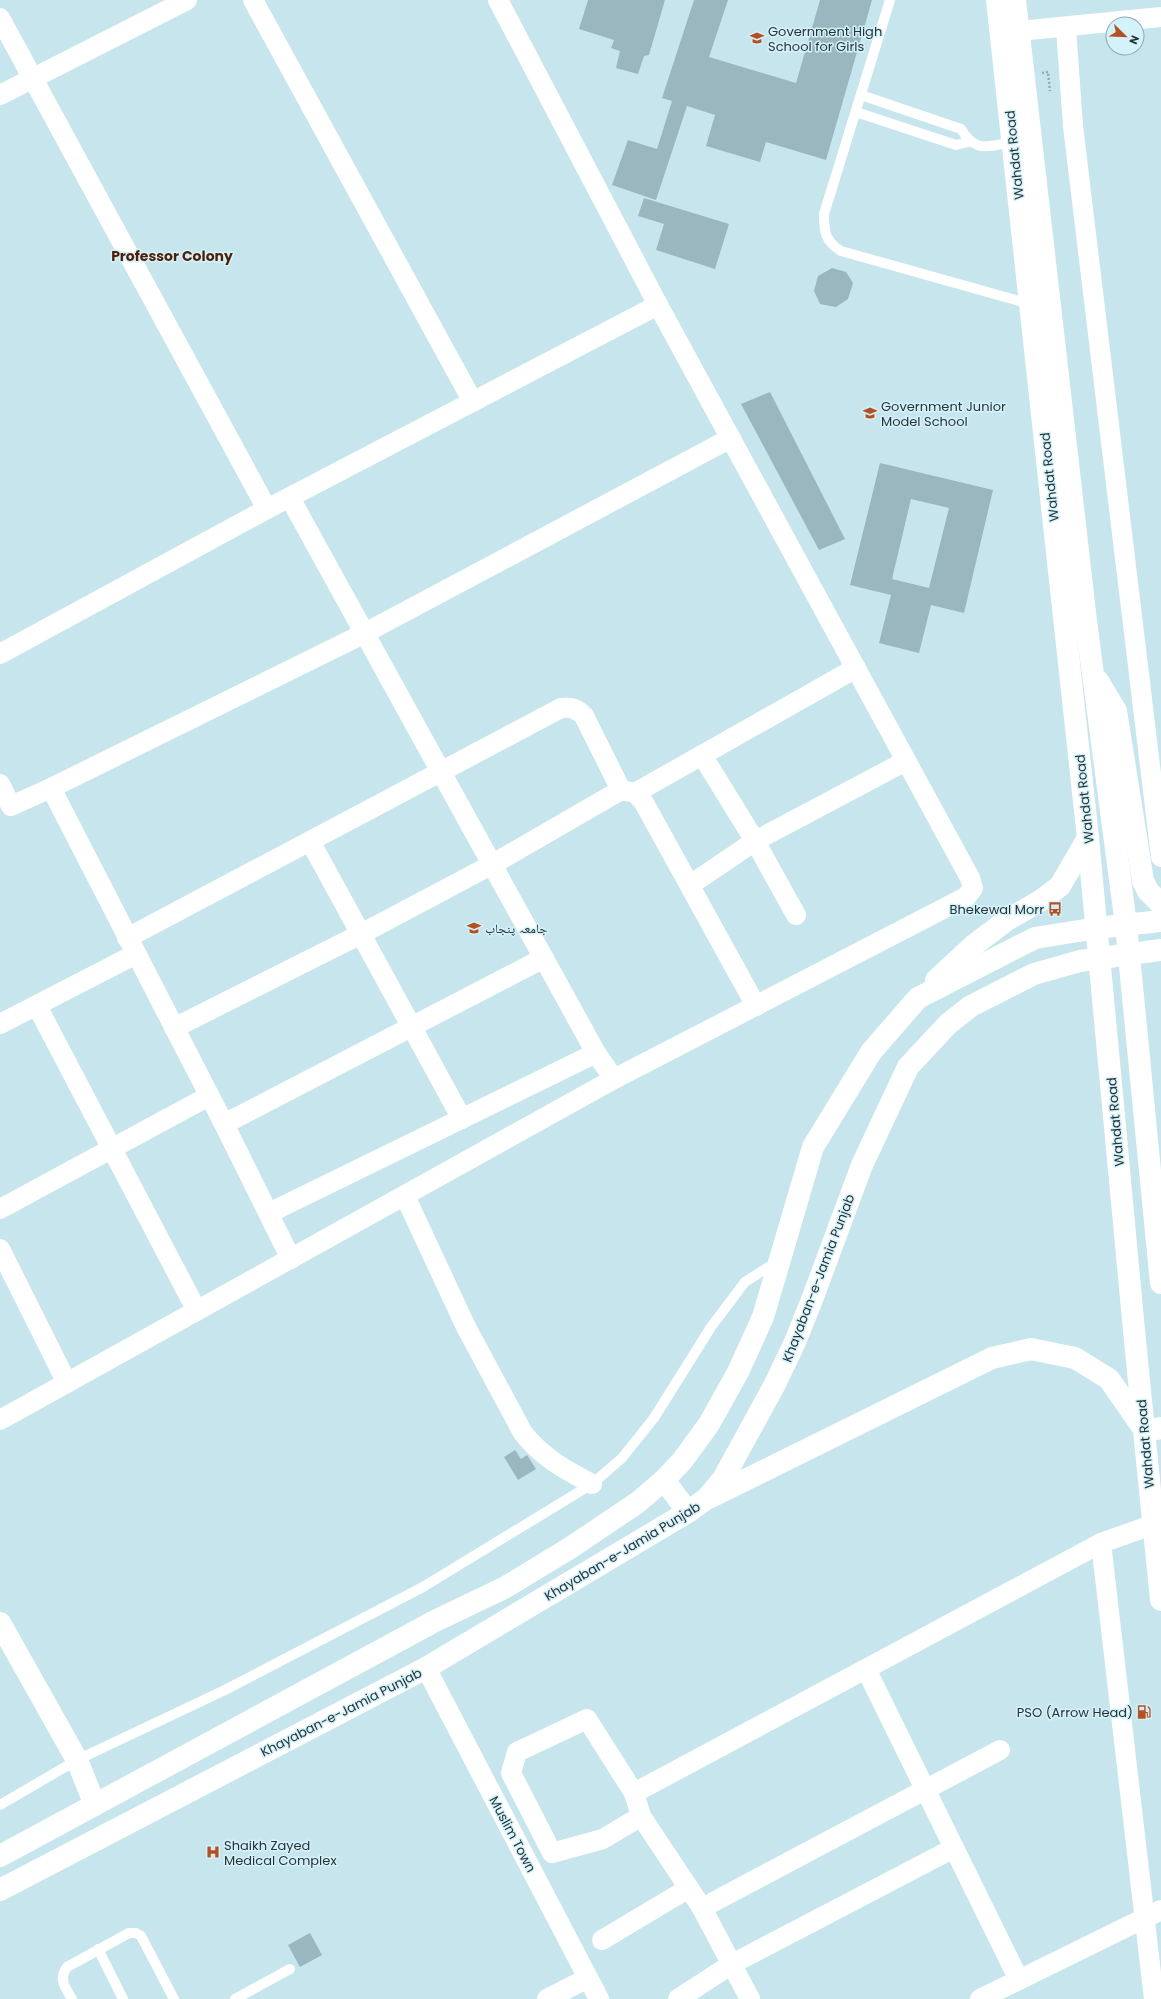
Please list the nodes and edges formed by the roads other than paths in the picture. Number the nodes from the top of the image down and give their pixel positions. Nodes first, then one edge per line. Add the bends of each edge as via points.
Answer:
1 (186, 0) edge
2 (253, 0) edge
3 (498, 0) edge
4 (890, 0) edge
5 (997, 0) edge
6 (1015, 0) edge
7 (1161, 17) edge
8 (0, 18) edge
9 (1066, 28) junction
10 (1018, 31) junction
11 (32, 78) junction
12 (0, 95) edge
13 (861, 95) junction
14 (856, 112) junction
15 (968, 142) junction
16 (1013, 142) junction
17 (1039, 302) junction
18 (658, 305) junction
19 (473, 402) junction
20 (731, 438) junction
21 (290, 498) junction
22 (267, 509) junction
23 (365, 633) junction
24 (0, 654) edge
25 (856, 668) junction
26 (1093, 673) junction
27 (702, 755) junction
28 (906, 761) junction
29 (440, 771) junction
30 (0, 784) edge
31 (51, 788) junction
32 (628, 792) junction
33 (5, 809) edge
34 (1088, 838) junction
35 (310, 841) junction
36 (755, 841) junction
37 (1161, 857) edge
38 (493, 864) junction
39 (690, 885) junction
40 (1161, 904) edge
41 (796, 915) dead end
42 (1161, 921) edge
43 (1126, 924) junction
44 (1097, 928) junction
45 (361, 934) junction
46 (132, 946) junction
47 (1161, 950) edge
48 (1128, 954) junction
49 (544, 958) junction
50 (1100, 958) junction
51 (918, 998) junction
52 (37, 1006) junction
53 (756, 1006) junction
54 (0, 1024) edge
55 (411, 1026) junction
56 (174, 1028) junction
57 (596, 1053) junction
58 (614, 1079) junction
59 (210, 1096) junction
60 (462, 1119) junction
61 (224, 1124) junction
62 (113, 1148) junction
63 (1148, 1153) junction
64 (1161, 1181) edge
65 (406, 1196) junction
66 (0, 1209) edge
67 (269, 1213) junction
68 (0, 1249) edge
69 (291, 1259) junction
70 (780, 1259) junction
71 (1161, 1282) edge
72 (197, 1311) junction
73 (67, 1383) junction
74 (0, 1420) edge
75 (1153, 1429) edge
76 (664, 1480) junction
77 (592, 1484) junction
78 (706, 1499) junction
79 (688, 1512) junction
80 (1152, 1525) junction
81 (1101, 1543) junction
82 (1161, 1600) edge
83 (0, 1623) edge
84 (426, 1668) junction
85 (866, 1669) junction
86 (1000, 1750) dead end
87 (77, 1760) junction
88 (925, 1790) junction
89 (634, 1793) junction
90 (0, 1805) edge
91 (95, 1805) junction
92 (641, 1816) junction
93 (954, 1848) junction
94 (0, 1856) edge
95 (689, 1888) junction
96 (0, 1890) edge
97 (702, 1908) junction
98 (1153, 1914) edge
99 (602, 1940) dead end
100 (98, 1949) junction
101 (732, 1964) junction
102 (290, 1969) dead end
103 (588, 1978) junction
104 (1018, 1980) junction
105 (72, 1999) edge
106 (123, 1999) edge
107 (174, 1999) edge
108 (235, 1999) edge
109 (547, 1999) edge
110 (599, 1999) edge
111 (678, 1999) edge
112 (750, 1999) edge
113 (980, 1999) edge
114 (1154, 1999) edge

1 - 11 street
2 - 19 street
3 - 18 street
4 - 13 lane
5 - 16 main road, Wahdat Road
6 - 10 main road, Wahdat Road
7 - 9 street
8 - 11 street
9 - 10 street
9 - 37 street via 1073,126
10 - 17 main road, Wahdat Road
11 - 12 street
11 - 22 street
13 - 14 lane
13 - 15 lane via 961,129
14 - 15 lane via 956,145
14 - 17 lane via 824,214 825,236 831,244 841,251
15 - 16 lane via 984,146
16 - 17 main road, Wahdat Road
17 - 26 main road, Wahdat Road
17 - 34 main road, Wahdat Road
18 - 19 street
18 - 20 street
19 - 21 street
20 - 23 street
20 - 25 street
21 - 22 street
21 - 23 street
22 - 24 street
23 - 29 street
23 - 31 street
25 - 27 street
25 - 28 street
26 - 40 main road via 1116,711 1143,881 1148,891
26 - 43 main road, Wahdat Road
27 - 32 street
27 - 36 street
28 - 36 street
28 - 53 street via 970,878 972,888 966,897
29 - 32 street via 561,708 569,707 577,709 584,716
29 - 35 street
29 - 38 street
30 - 33 street
31 - 33 street
31 - 46 street
32 - 38 street
32 - 39 street via 643,801
34 - 44 main road, Wahdat Road
34 - 51 main road via 1060,886 974,945
35 - 45 street
35 - 46 street
36 - 39 street
36 - 41 street
38 - 45 street
38 - 49 street
39 - 53 street
42 - 43 main road
43 - 44 main road
43 - 48 main road, Wahdat Road
44 - 50 main road, Wahdat Road
44 - 51 main road via 1034,938
45 - 55 street
45 - 56 street
46 - 52 street
46 - 56 street
47 - 48 main road, Khayaban-e-Jamia Punjab
48 - 50 main road, Khayaban-e-Jamia Punjab
48 - 63 main road, Wahdat Road
49 - 55 street
49 - 57 street
50 - 75 main road, Wahdat Road via 1134,1341
50 - 78 main road, Khayaban-e-Jamia Punjab via 1034,974 971,1006 948,1024 908,1067 862,1165 795,1342 741,1448 723,1479
51 - 70 main road via 871,1052 813,1147
52 - 54 street
52 - 62 street
53 - 58 street
55 - 60 street
55 - 61 street
56 - 59 street
57 - 58 street
57 - 60 street
58 - 65 street
59 - 61 street
59 - 62 street
60 - 67 street
61 - 67 street
62 - 66 street
62 - 72 street
63 - 64 street
63 - 71 main road, Wahdat Road
65 - 69 street
65 - 77 street via 466,1327 523,1433 548,1460
67 - 69 street
68 - 73 street
69 - 72 street
70 - 76 main road via 763,1317 738,1372 709,1424 682,1461
70 - 77 lane via 744,1282 711,1326 654,1418 622,1458
72 - 73 street
73 - 74 street
75 - 78 main road via 1109,1379 1075,1358 1031,1349 992,1358
75 - 80 main road, Wahdat Road
76 - 79 main road
76 - 91 main road via 637,1503 504,1588 435,1622
77 - 87 lane via 423,1587 225,1690
78 - 79 main road, Khayaban-e-Jamia Punjab
79 - 84 main road, Khayaban-e-Jamia Punjab
80 - 81 street
80 - 82 main road, Wahdat Road
81 - 85 street
81 - 98 street
83 - 87 main road
84 - 96 main road, Khayaban-e-Jamia Punjab
84 - 103 street, Muslim Town
85 - 88 street
85 - 89 street
86 - 88 street
87 - 90 lane
87 - 91 main road
88 - 93 street
88 - 97 street
89 - 92 street
89 - 92 street via 587,1719 517,1752 511,1773 552,1853 603,1839
91 - 94 main road
92 - 95 street
93 - 101 street
93 - 104 street
95 - 97 street
95 - 99 street
97 - 101 street
98 - 104 street
98 - 114 street
100 - 105 lane via 67,1967 62,1973 62,1981
100 - 106 lane
100 - 107 lane via 128,1933 141,1936
101 - 111 street
101 - 112 street
102 - 108 lane
103 - 109 street
103 - 110 street, Muslim Town
104 - 113 street

